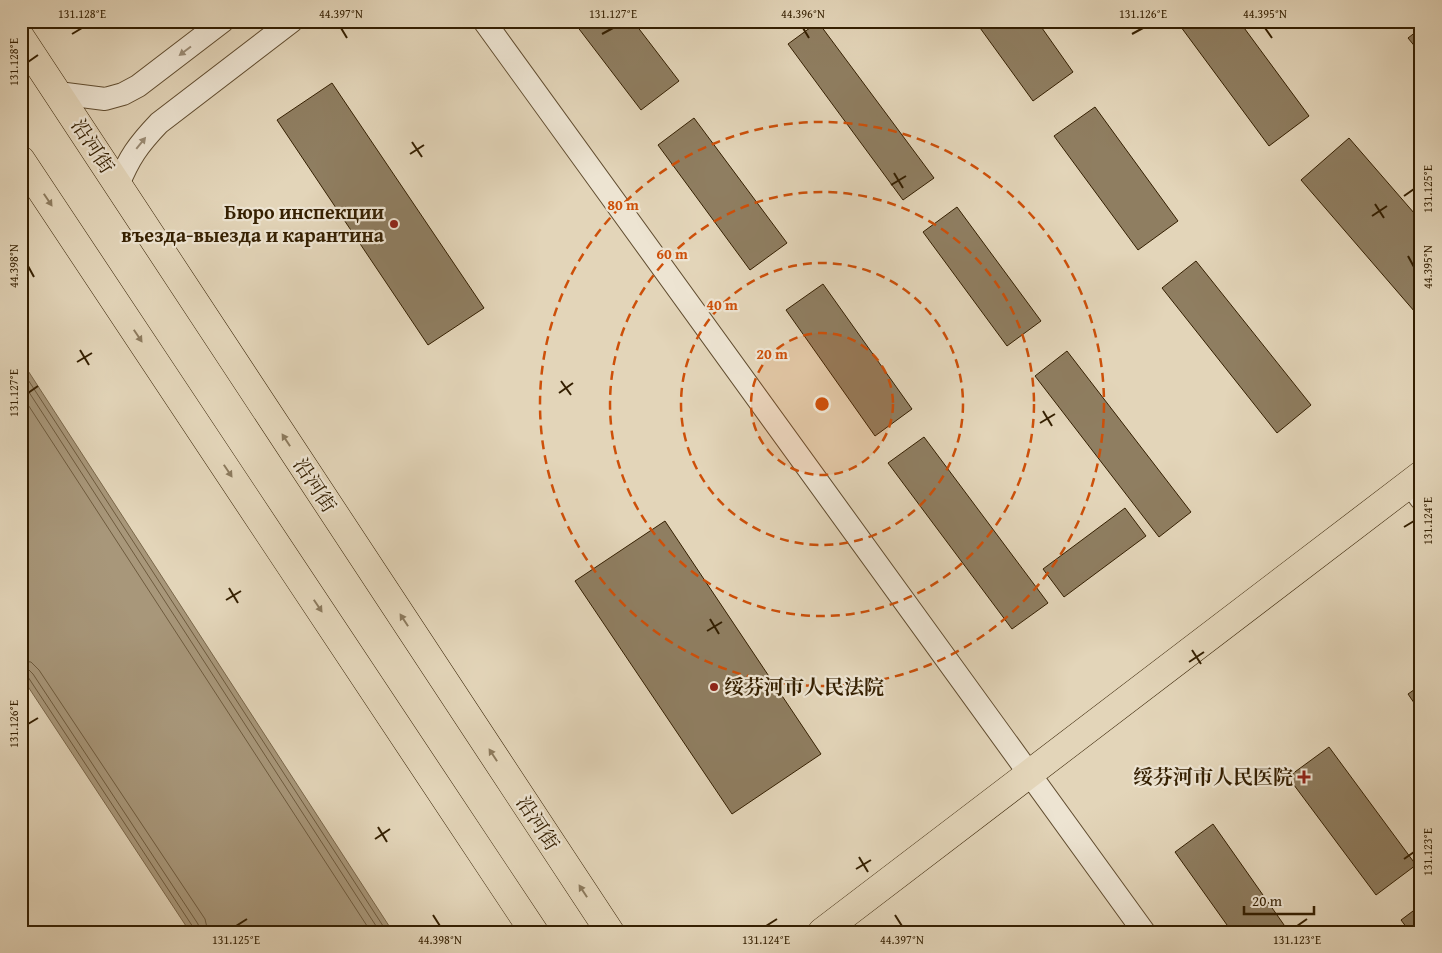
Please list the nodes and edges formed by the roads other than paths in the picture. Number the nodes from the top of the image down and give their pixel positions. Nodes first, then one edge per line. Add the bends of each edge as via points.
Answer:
1 (223, 21) edge
2 (292, 21) edge
3 (484, 21) edge
4 (21, 38) edge
5 (58, 94) junction
6 (21, 160) edge
7 (118, 185) junction
8 (1417, 486) edge
9 (1029, 774) junction
10 (534, 932) edge
11 (610, 932) edge
12 (822, 932) edge
13 (1144, 932) edge

1 -> 5 street via 138,86 122,94 105,99
7 -> 2 street via 127,162 159,124
3 - 9 street
4 - 5 main road, 沿河街
5 - 7 main road, 沿河街
6 -> 10 main road
11 -> 7 main road, 沿河街
8 - 9 main road
9 - 12 main road
9 - 13 street

